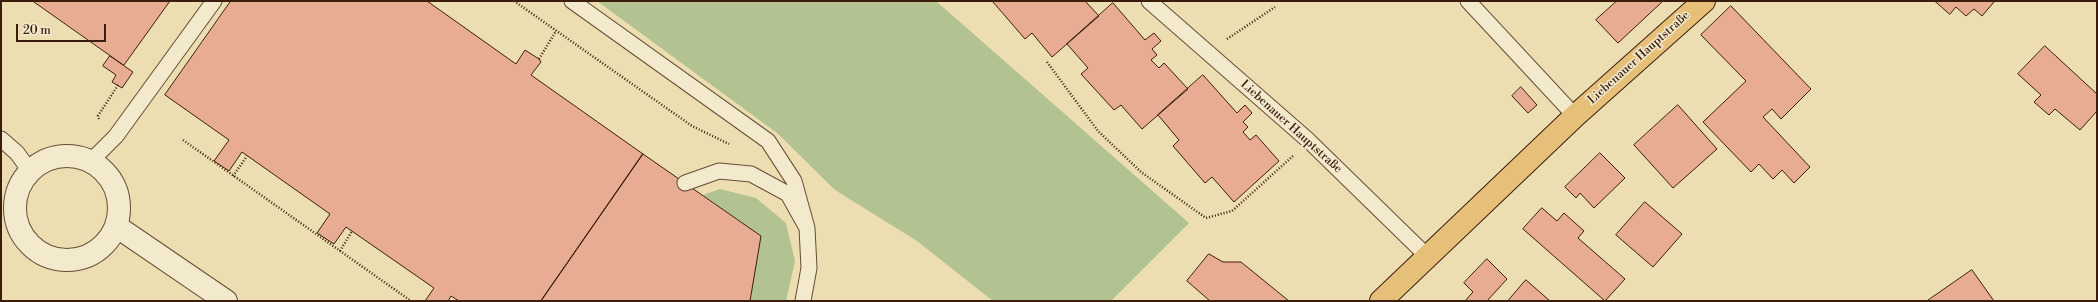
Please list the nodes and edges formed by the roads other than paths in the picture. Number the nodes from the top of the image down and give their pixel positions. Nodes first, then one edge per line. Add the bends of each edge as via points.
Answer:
1 (214, 1) edge
2 (572, 1) edge
3 (1149, 1) edge
4 (1468, 1) edge
5 (1704, 1) edge
6 (1575, 116) junction
7 (1, 139) edge
8 (91, 161) junction
9 (30, 171) junction
10 (684, 183) dead end
11 (116, 226) junction
12 (806, 228) junction
13 (1429, 258) junction
14 (226, 301) edge
15 (803, 301) edge
16 (1381, 301) edge

1 - 8 lane via 116,136
2 - 12 lane via 768,141 794,181
3 - 13 lane, Liebenauer Hauptstraße via 1309,141
4 - 6 lane
5 - 6 main road, Liebenauer Hauptstraße
6 - 13 main road, Liebenauer Hauptstraße
7 - 9 lane
8 - 9 street via 75,156 59,157 43,162
8 - 11 street via 104,171 114,184 119,200
9 - 11 street via 20,186 15,204 19,227 24,238 36,251 52,259 70,261 88,257 103,247
10 - 12 lane via 719,172 751,174 788,194
11 - 14 street
12 - 15 lane via 809,268
13 - 16 main road, Liebenauer Hauptstraße

